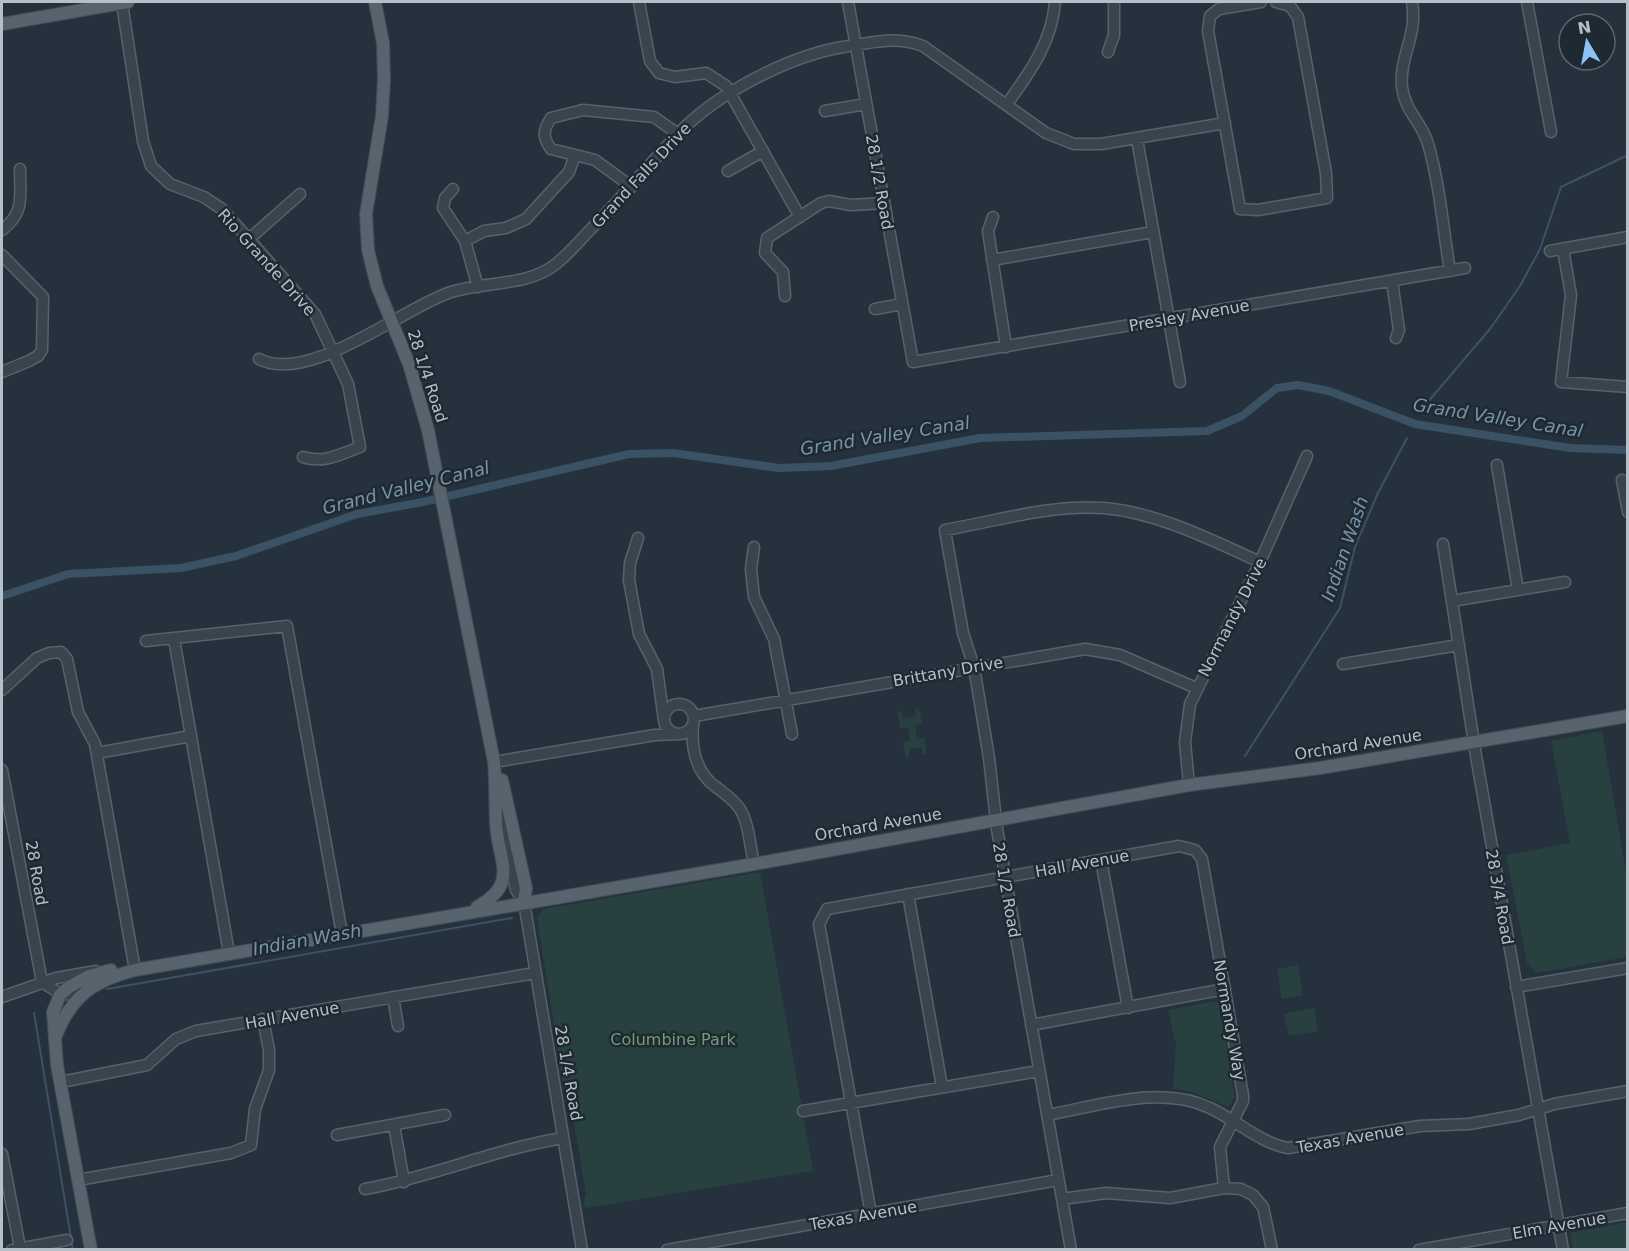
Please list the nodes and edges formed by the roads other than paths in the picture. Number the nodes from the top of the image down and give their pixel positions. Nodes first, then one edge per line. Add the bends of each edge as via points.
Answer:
1 (125, 2) edge
2 (375, 2) edge
3 (639, 2) edge
4 (848, 2) edge
5 (1055, 2) edge
6 (1114, 2) edge
7 (1261, 2) edge
8 (1278, 2) edge
9 (1412, 2) edge
10 (1527, 2) edge
11 (2, 24) edge
12 (855, 45) junction
13 (1108, 52) dead end
14 (731, 94) junction
15 (866, 104) junction
16 (1007, 104) junction
17 (825, 111) dead end
18 (1225, 123) junction
19 (1551, 132) dead end
20 (678, 134) junction
21 (1137, 139) junction
22 (763, 151) junction
23 (575, 154) junction
24 (20, 169) dead end
25 (728, 171) dead end
26 (632, 188) junction
27 (453, 189) dead end
28 (300, 194) dead end
29 (884, 203) junction
30 (800, 217) junction
31 (993, 217) dead end
32 (2, 230) edge
33 (1153, 232) junction
34 (1628, 237) edge
35 (249, 239) junction
36 (465, 241) junction
37 (1563, 249) junction
38 (1550, 251) dead end
39 (2, 255) edge
40 (992, 260) junction
41 (1465, 268) dead end
42 (1450, 270) junction
43 (1392, 281) junction
44 (478, 287) junction
45 (785, 296) dead end
46 (902, 304) junction
47 (875, 309) dead end
48 (1167, 319) junction
49 (391, 321) junction
50 (1396, 338) dead end
51 (1006, 347) junction
52 (333, 352) junction
53 (259, 359) dead end
54 (913, 362) joint
55 (2, 372) edge
56 (1180, 382) dead end
57 (1628, 387) edge
58 (1307, 456) dead end
59 (303, 457) dead end
60 (1497, 465) dead end
61 (1622, 480) dead end
62 (1628, 512) edge
63 (638, 537) dead end
64 (1443, 544) dead end
65 (754, 547) dead end
66 (1260, 562) junction
67 (1565, 582) dead end
68 (1518, 590) junction
69 (1452, 601) junction
70 (174, 639) junction
71 (146, 641) dead end
72 (1459, 645) junction
73 (1343, 664) dead end
74 (974, 667) junction
75 (1196, 688) junction
76 (2, 690) edge
77 (786, 700) junction
78 (1628, 716) edge
79 (664, 720) junction
80 (694, 720) junction
81 (679, 734) junction
82 (792, 734) dead end
83 (191, 736) junction
84 (1473, 743) junction
85 (97, 753) junction
86 (494, 762) junction
87 (2, 770) edge
88 (1189, 785) junction
89 (498, 793) junction
90 (995, 819) junction
91 (1195, 850) joint
92 (1101, 860) junction
93 (754, 864) junction
94 (1005, 877) junction
95 (908, 894) junction
96 (524, 902) junction
97 (462, 913) junction
98 (342, 934) junction
99 (230, 953) junction
100 (1628, 968) edge
101 (111, 970) junction
102 (135, 970) junction
103 (535, 973) junction
104 (42, 982) junction
105 (1516, 987) junction
106 (1225, 989) junction
107 (86, 991) junction
108 (60, 995) junction
109 (2, 997) edge
110 (393, 997) junction
111 (1128, 1008) junction
112 (263, 1020) junction
113 (1031, 1025) junction
114 (398, 1026) dead end
115 (55, 1038) junction
116 (1039, 1071) junction
117 (61, 1082) junction
118 (942, 1087) junction
119 (1628, 1091) edge
120 (852, 1103) junction
121 (1538, 1109) junction
122 (803, 1111) dead end
123 (445, 1115) dead end
124 (1047, 1115) junction
125 (1231, 1120) junction
126 (394, 1125) junction
127 (337, 1135) dead end
128 (563, 1138) junction
129 (2, 1154) edge
130 (78, 1180) junction
131 (1058, 1180) junction
132 (404, 1182) junction
133 (1224, 1188) junction
134 (365, 1189) dead end
135 (1062, 1198) junction
136 (1628, 1213) edge
137 (871, 1214) junction
138 (1559, 1225) junction
139 (67, 1240) dead end
140 (16, 1249) edge
141 (91, 1250) edge
142 (582, 1250) edge
143 (667, 1250) edge
144 (1071, 1250) edge
145 (1272, 1250) edge
146 (1419, 1250) edge
147 (1563, 1250) edge

1 - 11 main road
1 - 35 street, Rio Grande Drive via 143,141 151,166 170,184 204,197 222,209
2 - 49 main road, 28 1/4 Road via 384,79 367,200 366,239 373,273
3 - 14 street via 654,68 666,76 706,73 720,80
4 - 12 street, 28 1/2 Road
5 - 16 street via 1047,41
6 - 13 street via 1114,35
7 - 18 street via 1219,9 1210,16 1208,31
8 - 18 street via 1290,6 1298,17 1327,198 1258,210 1240,209
9 - 42 street via 1413,36 1404,61 1402,84 1409,112 1427,142
10 - 19 street
12 - 14 street, Grand Falls Drive via 804,55
12 - 15 street, 28 1/2 Road
12 - 16 street, Grand Falls Drive via 899,40 923,46
14 - 20 street, Grand Falls Drive
14 - 22 street
15 - 17 street
15 - 29 street, 28 1/2 Road
16 - 21 street, Grand Falls Drive via 1046,133 1074,144
18 - 21 street, Grand Falls Drive
20 - 23 street via 654,117 583,110 551,118 544,129 547,144 558,152
20 - 26 street, Grand Falls Drive
21 - 33 street
22 - 25 street
22 - 30 street
23 - 26 street via 595,160
23 - 36 street via 569,172 526,219
24 - 32 street via 20,207 17,216
26 - 44 street, Grand Falls Drive via 549,270
27 - 36 street via 443,208
28 - 35 street
29 - 30 street via 851,205 829,201
29 - 46 street, 28 1/2 Road
30 - 45 street via 767,238 765,246 770,260 783,272
31 - 40 street via 988,231
33 - 40 street
33 - 48 street
34 - 37 street
35 - 52 street, Rio Grande Drive via 315,314
36 - 44 street
37 - 38 street
37 - 57 street via 1571,295 1561,382
39 - 55 street via 39,292 44,305 42,350 38,356
40 - 51 street
41 - 42 street, Presley Avenue
42 - 43 street, Presley Avenue
43 - 48 street, Presley Avenue
43 - 50 street via 1399,330
44 - 49 street, Grand Falls Drive via 436,297
46 - 47 street
46 - 54 street, 28 1/2 Road
48 - 51 street, Presley Avenue
48 - 56 street
49 - 52 street, Grand Falls Drive
49 - 86 main road, 28 1/4 Road via 418,390
51 - 54 street, Presley Avenue
52 - 53 street, Grand Falls Drive via 282,364
52 - 59 street, Rio Grande Drive via 348,384 360,447 315,461
58 - 66 street, Normandy Drive
60 - 68 street
61 - 62 street
63 - 79 street via 629,580 639,634 657,669
64 - 69 street, 28 3/4 Road
65 - 77 street via 754,597 774,639
66 - 74 street, 28 1/2 Road via 1172,524 1105,508 1050,512 945,530 963,633
66 - 75 street, Normandy Drive
67 - 68 street
68 - 69 street
69 - 72 street, 28 3/4 Road
70 - 71 street
70 - 83 street
70 - 98 street via 286,626
72 - 73 street
72 - 84 street, 28 3/4 Road
74 - 75 street, Brittany Drive via 1096,649 1120,655
74 - 77 street, Brittany Drive
74 - 90 street, 28 1/2 Road
75 - 88 street, Normandy Drive via 1185,730
76 - 85 street via 43,654 61,652 69,663 78,712
77 - 80 street, Brittany Drive
77 - 82 street
78 - 84 main road, Orchard Avenue
79 - 80 street via 670,706 680,704 689,707
79 - 81 street via 670,731
80 - 81 street via 686,732
80 - 93 street via 693,744 698,764 708,780 730,797 741,812
81 - 86 street
83 - 85 street
83 - 99 street
84 - 88 main road, Orchard Avenue
84 - 105 street, 28 3/4 Road
85 - 102 street
86 - 89 main road, 28 1/4 Road
86 - 96 main road, 28 1/4 Road via 504,787 526,888
87 - 104 street, 28 Road
88 - 90 main road, Orchard Avenue
89 - 96 street, 28 1/4 Road via 516,890
89 - 97 main road via 496,824 505,872 503,881 492,899
90 - 93 main road, Orchard Avenue
90 - 94 street, 28 1/2 Road
91 - 92 street, Hall Avenue via 1179,846
91 - 106 street, Normandy Way via 1203,865
92 - 94 street, Hall Avenue
92 - 111 street
93 - 96 main road, Orchard Avenue
94 - 95 street, Hall Avenue
94 - 113 street, 28 1/2 Road
95 - 118 street
95 - 120 street, Hall Avenue via 827,909 819,924
96 - 97 main road, Orchard Avenue
96 - 103 street, 28 1/4 Road
97 - 98 main road, Orchard Avenue
98 - 99 main road, Orchard Avenue
99 - 102 main road, Orchard Avenue
100 - 105 street
101 - 102 main road, Orchard Avenue
101 - 104 street, Orchard Avenue
101 - 108 main road via 79,981
102 - 107 main road, Orchard Avenue via 102,980
103 - 110 street, Hall Avenue
103 - 128 street, 28 1/4 Road
104 - 108 street
104 - 109 street, Orchard Avenue
105 - 121 street, 28 3/4 Road
106 - 111 street
106 - 125 street, Normandy Way via 1243,1095
107 - 108 street, Orchard Avenue
107 - 115 main road via 68,1011
108 - 115 main road via 53,1012
110 - 112 street, Hall Avenue
110 - 114 street
111 - 113 street
112 - 117 street, Hall Avenue via 184,1035 147,1065
112 - 130 street via 269,1070 255,1109 251,1145 231,1153
113 - 116 street, 28 1/2 Road
115 - 117 main road
116 - 118 street
116 - 124 street, 28 1/2 Road
117 - 130 main road
118 - 120 street
119 - 121 street, Texas Avenue
120 - 122 street
120 - 137 street
121 - 125 street, Texas Avenue via 1469,1124 1420,1126 1288,1148
121 - 138 street, 28 3/4 Road
123 - 126 street
124 - 125 street, Texas Avenue via 1138,1099 1183,1097
124 - 131 street, 28 1/2 Road
125 - 133 street, Normandy Way via 1220,1147
126 - 127 street
126 - 132 street
128 - 132 street via 508,1149
128 - 142 street, 28 1/4 Road
129 - 140 street
130 - 141 main road
131 - 135 street, 28 1/2 Road
131 - 137 street, Texas Avenue
132 - 134 street
133 - 135 street via 1170,1198 1106,1193
133 - 145 street via 1248,1192 1259,1200
135 - 144 street, 28 1/2 Road
136 - 138 street, Elm Avenue
137 - 143 street, Texas Avenue
138 - 146 street, Elm Avenue
138 - 147 street, 28 3/4 Road
139 - 140 street

